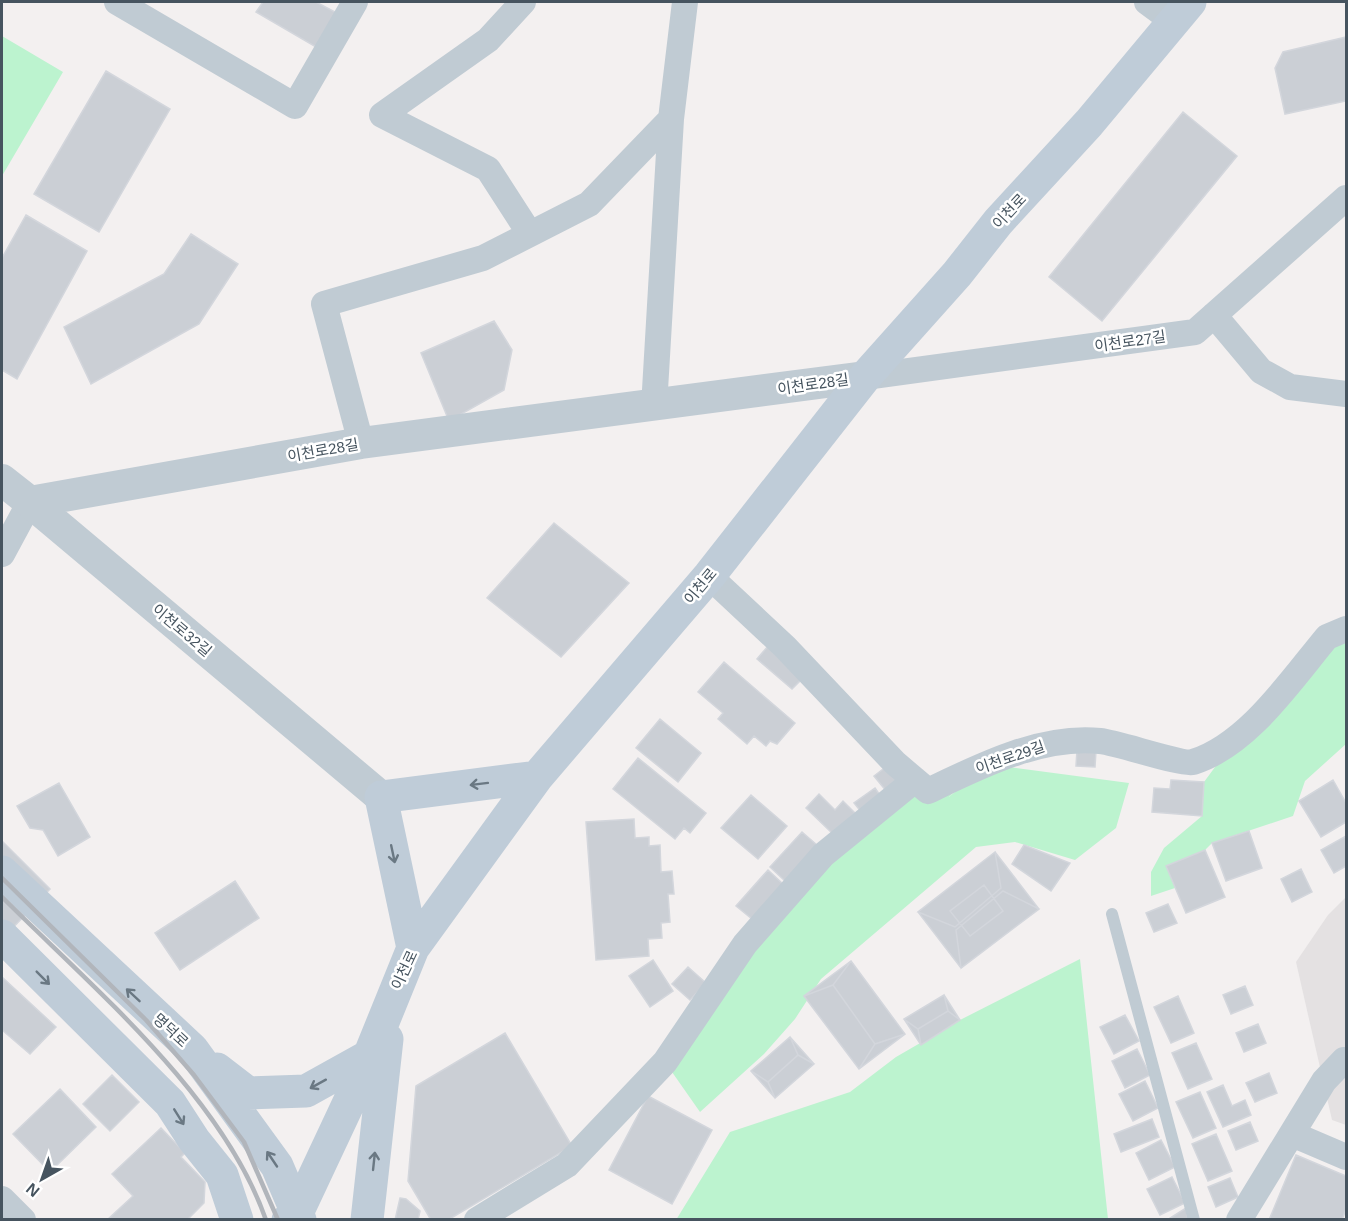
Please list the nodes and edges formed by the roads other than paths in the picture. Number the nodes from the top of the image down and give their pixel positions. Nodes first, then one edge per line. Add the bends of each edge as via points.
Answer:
1 (117, 2) edge
2 (355, 2) edge
3 (523, 2) edge
4 (686, 2) edge
5 (1147, 2) edge
6 (1182, 12) edge
7 (670, 119) junction
8 (1347, 198) edge
9 (530, 234) junction
10 (1214, 315) junction
11 (865, 377) junction
12 (1347, 394) edge
13 (654, 406) junction
14 (361, 443) junction
15 (2, 480) edge
16 (30, 502) junction
17 (2, 554) edge
18 (709, 576) junction
19 (1347, 629) edge
20 (537, 777) junction
21 (915, 780) junction
22 (381, 796) junction
23 (2, 872) edge
24 (1112, 914) dead end
25 (2, 936) edge
26 (413, 948) junction
27 (391, 998) junction
28 (192, 1049) junction
29 (369, 1056) junction
30 (1344, 1060) dead end
31 (1292, 1134) junction
32 (1347, 1157) edge
33 (2, 1199) edge
34 (295, 1217) edge
35 (23, 1220) edge
36 (237, 1220) edge
37 (367, 1220) edge
38 (477, 1220) edge
39 (1194, 1220) edge
40 (1239, 1220) edge

1 - 2 street via 295,106
3 - 9 street via 488,40 382,115 488,169
4 - 7 street
5 - 6 street
6 - 11 main road, 이천로
7 - 9 street via 589,204
7 - 13 street
8 - 10 street, 이천로27길
9 - 14 street via 483,258 324,304
10 - 11 street, 이천로27길 via 1195,332
10 - 12 street via 1261,371 1290,387
11 - 13 street, 이천로28길
11 - 18 main road, 이천로
13 - 14 street, 이천로28길
14 - 16 street, 이천로28길
15 - 16 street
16 - 17 street
16 - 22 street, 이천로32길
18 - 20 main road, 이천로
18 - 21 street via 785,647
19 - 21 street, 이천로29길 via 1327,637 1232,744 1190,763 1100,741 1059,741 978,767 928,790
20 -> 22 main road
20 - 26 main road, 이천로
21 - 38 street via 823,855 745,944 665,1062 567,1165
22 -> 26 main road
28 -> 23 main road, 명덕로
24 - 39 lane
25 -> 36 main road via 170,1102 222,1175
26 - 27 main road, 이천로
27 - 29 main road, 이천로
37 -> 27 main road
29 -> 28 main road via 306,1091 249,1093
34 -> 28 main road, 명덕로 via 277,1166
29 - 34 main road, 이천로
30 - 31 street via 1324,1081
31 - 32 street
31 - 40 street
33 - 35 street

